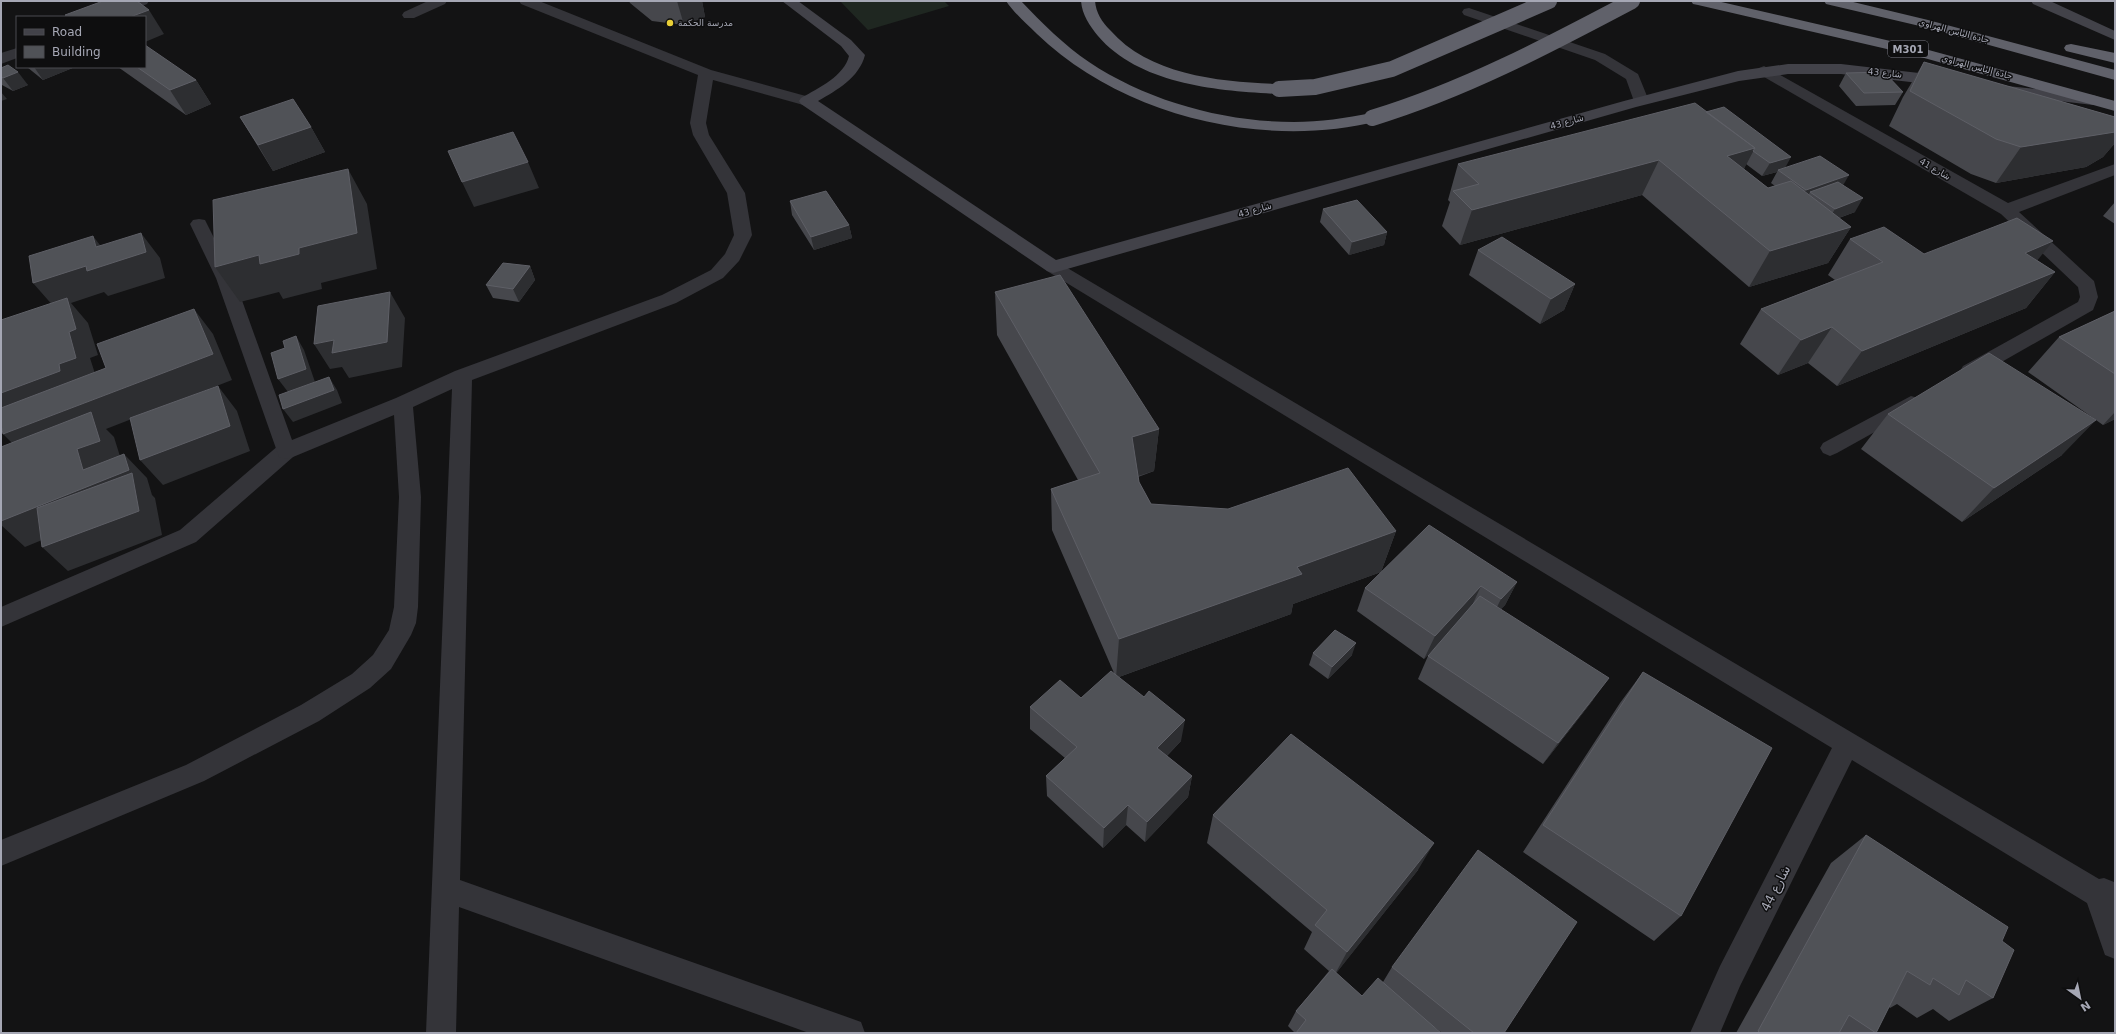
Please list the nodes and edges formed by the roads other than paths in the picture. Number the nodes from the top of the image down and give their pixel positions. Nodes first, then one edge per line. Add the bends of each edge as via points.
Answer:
1 (142, 1) edge
2 (440, 1) edge
3 (526, 1) edge
4 (789, 1) edge
5 (1013, 1) edge
6 (1088, 1) edge
7 (1549, 1) edge
8 (1632, 1) edge
9 (1698, 1) edge
10 (1831, 1) edge
11 (1857, 1) edge
12 (2038, 1) edge
13 (1469, 12) dead end
14 (409, 15) dead end
15 (105, 16) edge
16 (2115, 36) edge
17 (16, 52) edge
18 (2115, 58) edge
19 (1, 59) edge
20 (1764, 72) junction
21 (706, 73) junction
22 (2115, 75) edge
23 (1964, 84) edge
24 (1992, 89) edge
25 (2093, 100) junction
26 (807, 101) junction
27 (1641, 101) junction
28 (2115, 106) edge
29 (2115, 169) edge
30 (2007, 210) junction
31 (199, 224) dead end
32 (1053, 266) junction
33 (462, 376) junction
34 (1954, 380) edge
35 (1927, 395) edge
36 (403, 403) junction
37 (1830, 448) dead end
38 (286, 451) junction
39 (1, 617) edge
40 (1848, 744) junction
41 (1, 853) edge
42 (446, 889) junction
43 (2110, 896) edge
44 (2115, 945) edge
45 (441, 1033) edge
46 (850, 1033) edge
47 (1705, 1033) edge

1 - 15 street
2 - 14 street
3 - 21 street
4 - 26 street via 846,43 857,55 857,61 846,74
5 - 8 highway, bridge via 1046,36 1068,53 1128,89 1173,106 1226,119 1292,127 1321,126 1372,118 1437,97 1533,54
6 - 7 highway, bridge via 1088,7 1104,35 1128,56 1148,66 1230,85 1279,89 1315,87 1392,70
9 - 25 highway, جادة إلياس الهراوي / M301 via 1920,52
10 - 22 highway, جادة الياس الهراوي / M301
11 - 18 highway
12 - 16 street
13 - 27 street via 1600,56 1633,77
17 - 19 street
20 - 23 street, شارع 43 via 1788,69 1841,69 1894,73
20 - 27 street, شارع 43
20 - 30 street, شارع 41
21 - 26 street
21 - 33 street via 698,123 701,135 736,193 743,236 733,257 717,274 669,299
24 - 25 street
25 - 28 highway, جادة إلياس الهراوي / M301
26 - 32 street
27 - 32 street, شارع 43
29 - 30 street
30 - 34 street, شارع 41 via 2087,285 2086,306
31 - 38 street via 225,278
32 - 40 street
33 - 36 street
33 - 42 street
35 - 37 street
36 - 38 street
36 - 41 street via 410,497 406,607 399,635 382,662 361,681 310,713 195,773
38 - 39 street via 188,536
40 - 43 street
40 - 47 street, شارع 44 via 1730,976
42 - 45 street
42 - 46 street
43 - 44 street

